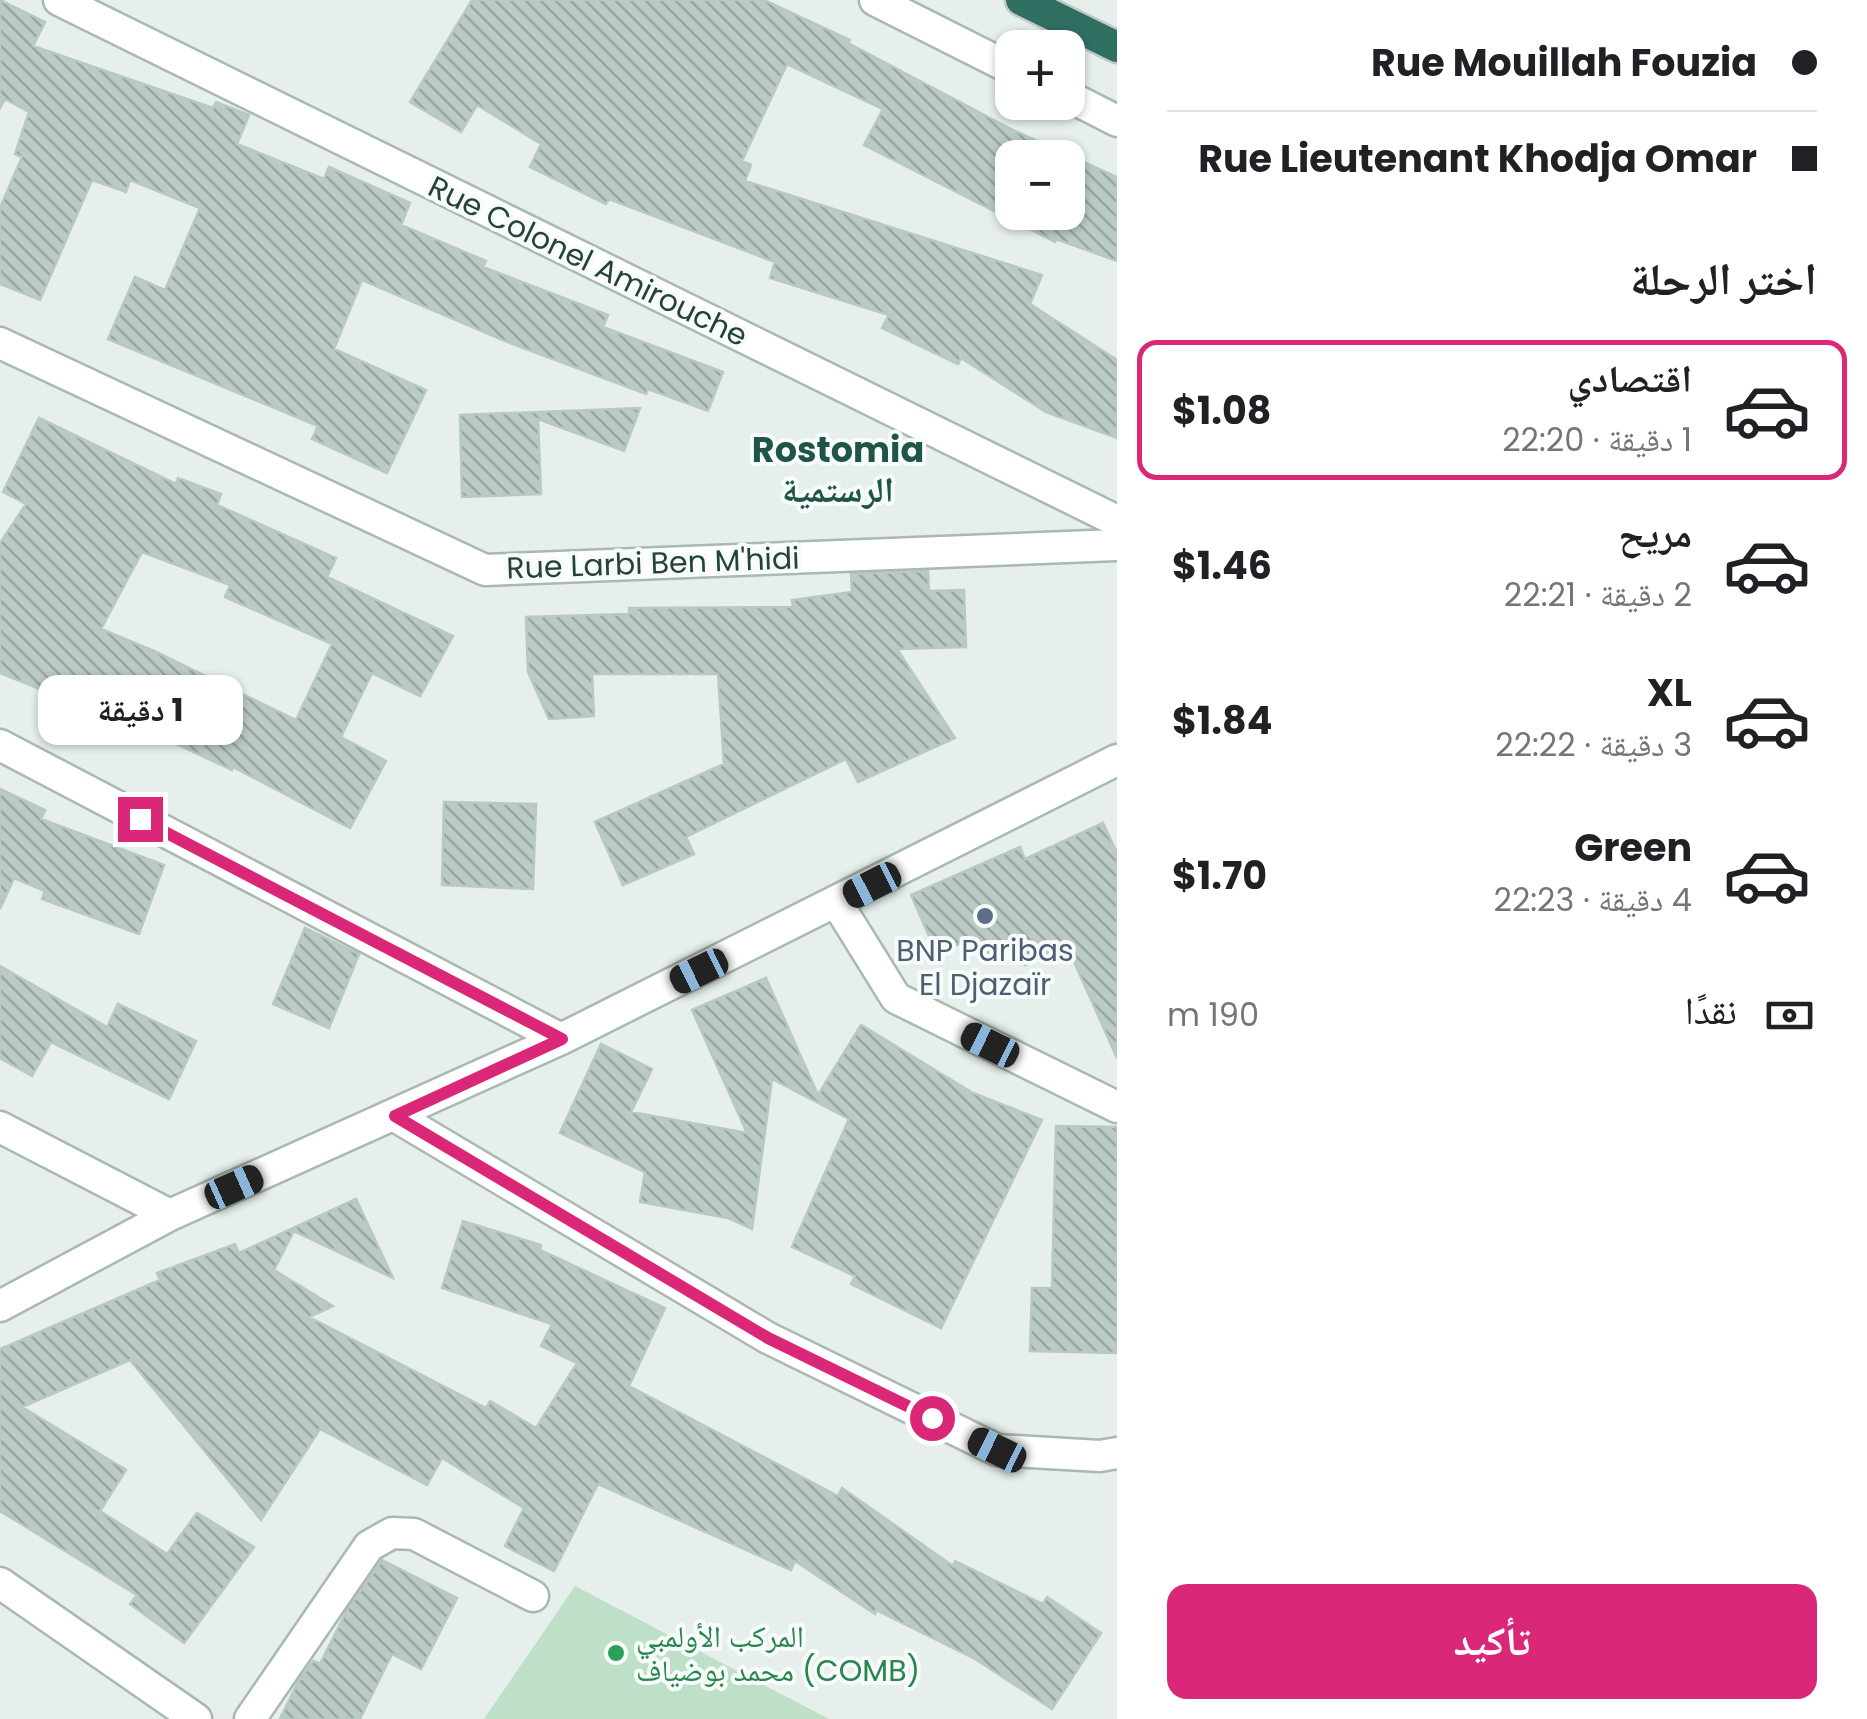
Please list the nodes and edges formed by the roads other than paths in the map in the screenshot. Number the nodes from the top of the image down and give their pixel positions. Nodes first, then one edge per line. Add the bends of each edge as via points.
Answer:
1 (59, 0) edge
2 (875, 0) edge
3 (1022, 0) edge
4 (1117, 47) edge
5 (995, 60) edge
6 (1085, 105) edge
7 (1117, 121) edge
8 (0, 343) edge
9 (1117, 521) edge
10 (1117, 544) edge
11 (0, 745) edge
12 (1117, 760) edge
13 (837, 903) junction
14 (562, 1039) junction
15 (1117, 1107) edge
16 (395, 1116) junction
17 (0, 1127) edge
18 (170, 1215) junction
19 (0, 1306) edge
20 (1117, 1453) edge
21 (0, 1583) edge
22 (533, 1596) dead end
23 (196, 1719) edge
24 (250, 1719) edge

1 - 9 street, Rue Colonel Amirouche
2 - 5 street
3 - 4 highway
6 - 7 street
8 - 10 street, Rue Larbi Ben M'hidi via 485,570
11 - 14 street
12 - 13 street
13 - 14 street
13 - 15 street via 896,998
14 - 16 street
16 - 18 street
16 - 20 street via 768,1338 997,1450
17 - 18 street
18 - 19 street
21 - 23 street
22 - 24 street via 414,1534 392,1533 369,1546

